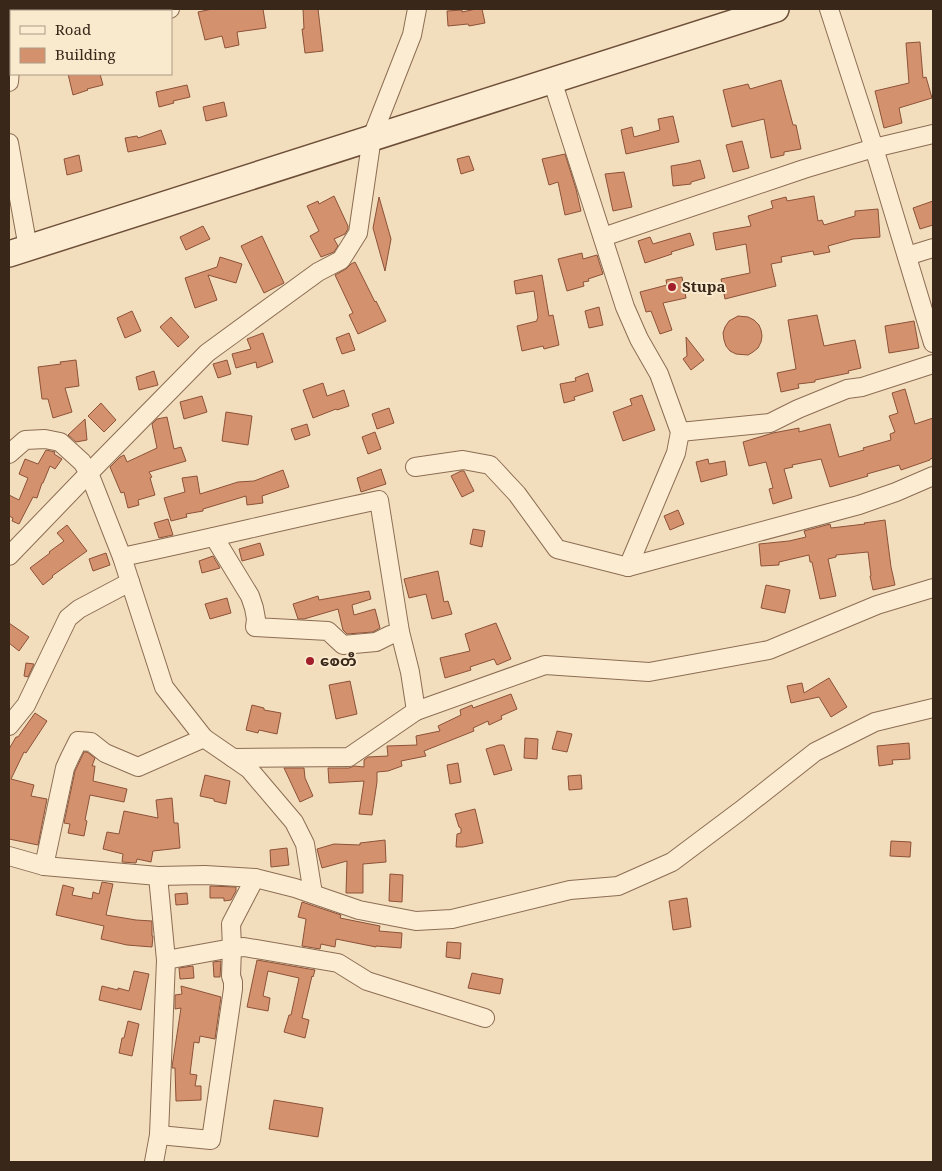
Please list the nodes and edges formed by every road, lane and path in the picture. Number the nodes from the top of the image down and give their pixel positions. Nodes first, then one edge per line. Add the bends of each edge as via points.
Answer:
1 (417, 9) edge
2 (776, 9) edge
3 (828, 9) edge
4 (10, 68) edge
5 (552, 80) junction
6 (9, 82) edge
7 (933, 134) edge
8 (372, 137) junction
9 (9, 143) edge
10 (874, 148) junction
11 (603, 237) junction
12 (933, 248) edge
13 (18, 251) edge
14 (906, 256) junction
15 (933, 343) edge
16 (933, 364) edge
17 (680, 432) junction
18 (9, 454) edge
19 (415, 467) dead end
20 (89, 473) junction
21 (933, 476) edge
22 (214, 537) junction
23 (9, 556) edge
24 (122, 557) junction
25 (628, 567) junction
26 (130, 582) junction
27 (933, 588) edge
28 (400, 632) junction
29 (933, 708) edge
30 (416, 711) junction
31 (9, 726) edge
32 (204, 738) junction
33 (233, 758) junction
34 (9, 856) edge
35 (44, 866) junction
36 (158, 876) junction
37 (255, 878) junction
38 (313, 894) junction
39 (232, 948) junction
40 (166, 960) junction
41 (485, 1018) dead end
42 (159, 1135) junction
43 (154, 1162) edge

1 - 8 street via 412,36
2 - 5 main road
3 - 10 street
4 - 6 street
5 - 8 main road
5 - 11 street
7 - 10 street
8 - 13 main road
8 - 20 street via 358,233 340,260 318,272 207,353
9 - 13 street
10 - 11 street
10 - 14 street
11 - 17 street via 625,307 660,374
12 - 14 street
14 - 15 street
16 - 17 street via 847,389 770,423
17 - 25 street via 676,452
18 - 20 street via 25,440 60,442
19 - 25 street via 462,460 490,465 517,494 557,549
20 - 23 street
20 - 24 street
21 - 25 street via 859,504
22 - 24 street
22 - 28 street via 250,596 255,627 328,631 343,645 376,642
22 - 28 street via 379,500
24 - 26 street
26 - 31 street via 68,618 26,705
26 - 32 street via 164,687
27 - 30 street via 877,605 769,650 649,672 545,665
28 - 30 street
29 - 38 street via 875,722 815,752 672,862 618,886 570,890 452,919 416,921 359,910
30 - 33 street via 349,757
32 - 33 street
32 - 35 street via 138,767 105,753 91,742 78,742 65,768
33 - 38 street via 248,769 294,822 305,844
34 - 35 street
35 - 36 street
36 - 37 street
36 - 40 street
37 - 38 street
37 - 39 street via 231,924
39 - 40 street
39 - 41 street via 244,947 338,963 367,981
39 - 42 street via 233,989 211,1140
40 - 42 street
42 - 43 street

